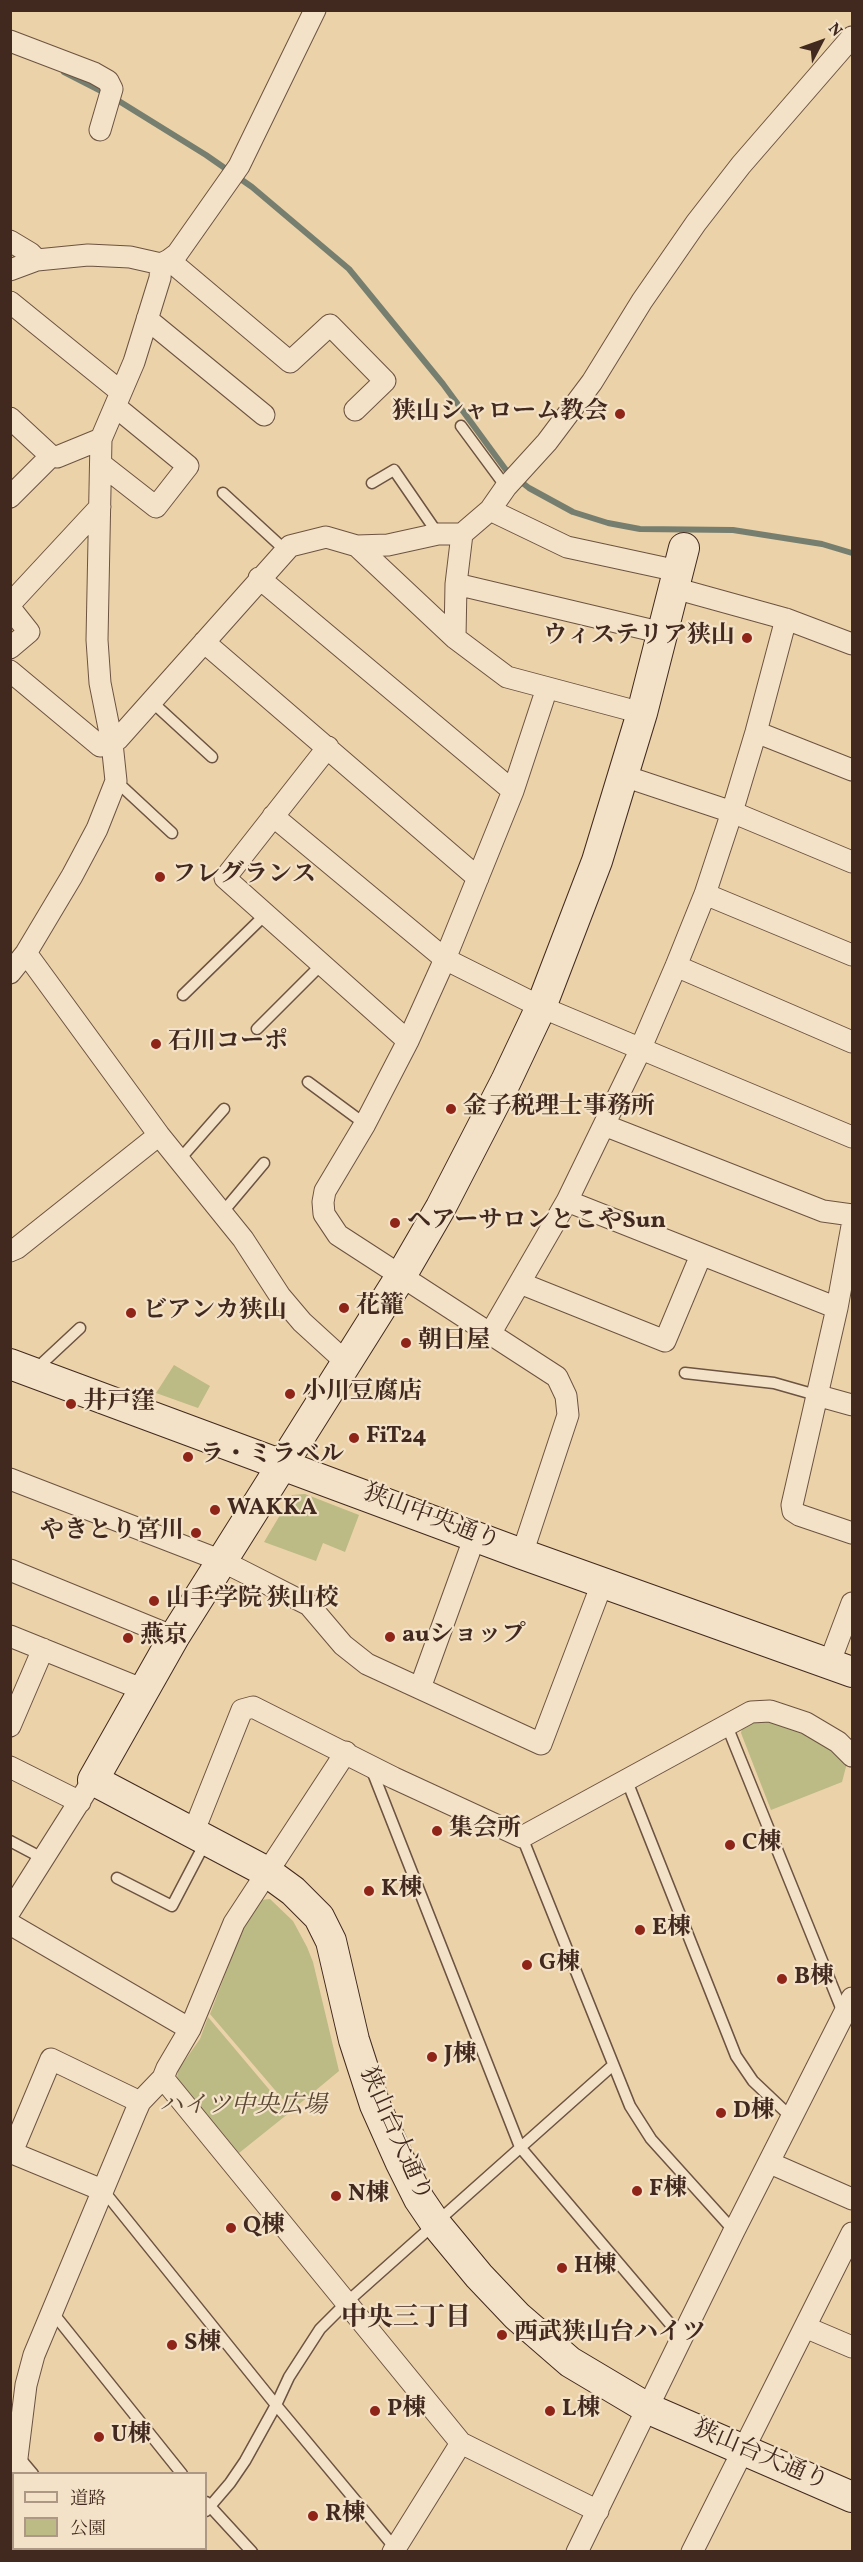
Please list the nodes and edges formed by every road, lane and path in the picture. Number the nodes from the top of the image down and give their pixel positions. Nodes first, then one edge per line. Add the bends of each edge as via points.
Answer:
1 (315, 10) edge
2 (852, 37) edge
3 (10, 41) edge
4 (100, 130) dead end
5 (10, 241) edge
6 (36, 260) junction
7 (165, 262) junction
8 (10, 270) edge
9 (10, 302) edge
10 (147, 319) junction
11 (118, 400) junction
12 (355, 410) dead end
13 (264, 415) dead end
14 (10, 418) edge
15 (461, 426) dead end
16 (101, 439) junction
17 (51, 456) junction
18 (100, 464) junction
19 (372, 483) dead end
20 (506, 487) junction
21 (223, 494) dead end
22 (10, 497) edge
23 (100, 507) junction
24 (490, 510) junction
25 (438, 534) junction
26 (462, 534) junction
27 (357, 546) junction
28 (285, 550) junction
29 (678, 569) junction
30 (259, 578) junction
31 (456, 584) junction
32 (10, 606) edge
33 (786, 619) junction
34 (663, 633) junction
35 (455, 638) junction
36 (204, 642) junction
37 (852, 644) edge
38 (10, 648) edge
39 (10, 671) edge
40 (547, 688) junction
41 (151, 701) junction
42 (642, 713) junction
43 (756, 732) junction
44 (112, 743) junction
45 (328, 747) junction
46 (212, 757) dead end
47 (852, 770) edge
48 (624, 776) junction
49 (116, 781) junction
50 (513, 791) junction
51 (732, 812) junction
52 (273, 816) junction
53 (172, 833) dead end
54 (852, 862) edge
55 (478, 878) junction
56 (705, 894) junction
57 (267, 912) junction
58 (26, 953) junction
59 (852, 955) edge
60 (445, 959) junction
61 (322, 964) junction
62 (676, 966) junction
63 (10, 973) edge
64 (183, 995) dead end
65 (541, 1007) junction
66 (257, 1029) dead end
67 (408, 1041) junction
68 (852, 1042) edge
69 (640, 1050) junction
70 (308, 1082) dead end
71 (224, 1109) dead end
72 (364, 1124) junction
73 (604, 1125) junction
74 (159, 1135) junction
75 (852, 1137) edge
76 (180, 1159) junction
77 (264, 1163) dead end
78 (567, 1201) junction
79 (222, 1213) junction
80 (852, 1215) edge
81 (852, 1226) edge
82 (10, 1251) edge
83 (701, 1255) junction
84 (401, 1276) junction
85 (520, 1283) junction
86 (837, 1308) junction
87 (80, 1328) dead end
88 (490, 1334) junction
89 (348, 1364) junction
90 (22, 1368) edge
91 (685, 1373) dead end
92 (816, 1395) junction
93 (852, 1405) edge
94 (284, 1464) junction
95 (10, 1479) edge
96 (852, 1533) edge
97 (475, 1536) junction
98 (522, 1554) junction
99 (222, 1561) junction
100 (10, 1570) edge
101 (603, 1581) junction
102 (852, 1603) edge
103 (10, 1636) edge
104 (174, 1638) junction
105 (43, 1649) junction
106 (841, 1668) edge
107 (420, 1688) junction
108 (144, 1690) junction
109 (10, 1726) edge
110 (727, 1726) junction
111 (346, 1752) junction
112 (852, 1756) edge
113 (369, 1765) junction
114 (10, 1767) edge
115 (627, 1781) junction
116 (87, 1791) junction
117 (200, 1836) junction
118 (522, 1837) junction
119 (10, 1842) edge
120 (44, 1858) junction
121 (267, 1872) junction
122 (117, 1878) dead end
123 (10, 1911) edge
124 (10, 1924) edge
125 (848, 2007) edge
126 (190, 2029) junction
127 (612, 2066) junction
128 (163, 2078) junction
129 (140, 2102) junction
130 (790, 2117) junction
131 (520, 2147) junction
132 (11, 2152) edge
133 (770, 2163) junction
134 (102, 2190) junction
135 (852, 2199) edge
136 (436, 2224) junction
137 (734, 2231) junction
138 (852, 2233) edge
139 (347, 2302) junction
140 (52, 2313) junction
141 (806, 2327) junction
142 (683, 2339) junction
143 (852, 2347) edge
144 (276, 2405) junction
145 (649, 2409) junction
146 (461, 2443) junction
147 (743, 2450) junction
148 (16, 2464) edge
149 (30, 2472) edge
150 (180, 2472) edge
151 (852, 2497) edge
152 (207, 2507) edge
153 (598, 2511) junction
154 (394, 2550) edge
155 (252, 2552) edge
156 (578, 2552) edge
157 (692, 2552) edge

1 - 7 street via 239,166
2 - 20 street via 696,223 592,382 547,442
3 - 4 street via 108,81 110,96
5 - 6 street
6 - 7 street via 88,255
6 - 8 street
7 - 10 street
7 - 12 street via 290,362 330,325 385,381
9 - 11 street
10 - 11 street
10 - 13 street
11 - 16 street
11 - 18 street via 188,466 156,507
14 - 17 street
15 - 20 lane
16 - 17 street
16 - 18 street
17 - 22 street
18 - 23 street
19 - 25 lane via 394,470
20 - 24 street
21 - 28 lane
23 - 32 street
23 - 44 street via 97,640 100,683
24 - 26 street
24 - 29 street via 567,547
25 - 26 street
25 - 27 street via 388,545
26 - 31 street
27 - 28 street via 326,537
27 - 35 street
28 - 30 street
29 - 33 street
29 - 34 street
30 - 36 street
30 - 50 street
31 - 34 street
31 - 35 street
32 - 38 street via 29,632
33 - 37 street
33 - 43 street
34 - 42 street
35 - 40 street via 507,677
36 - 41 street
36 - 45 street
39 - 44 street via 100,746
40 - 42 street
40 - 50 street
41 - 44 street
41 - 46 lane
42 - 48 street
43 - 47 street
43 - 51 street
44 - 49 street
45 - 52 street
45 - 55 street
48 - 51 street
48 - 65 street via 597,861
49 - 53 lane
49 - 58 street via 88,846
50 - 55 street
51 - 54 street
51 - 56 street
52 - 57 street via 225,878
52 - 60 street
55 - 60 street
56 - 59 street
56 - 62 street
57 - 61 street
57 - 64 lane
58 - 63 street
58 - 74 street
60 - 65 street
60 - 67 street
61 - 66 lane
61 - 67 street
62 - 68 street
62 - 69 street
65 - 69 street
65 - 84 street via 476,1143
67 - 72 street
69 - 73 street
69 - 75 street
70 - 72 lane
71 - 76 lane
72 - 84 street via 325,1191 324,1214 338,1235
73 - 78 street
73 - 80 street via 823,1212
74 - 76 street
74 - 82 street
76 - 79 street
77 - 79 lane
78 - 83 street
78 - 85 street
79 - 89 street via 280,1296
81 - 86 street
83 - 85 street via 665,1341
83 - 86 street
84 - 88 street
84 - 89 street
85 - 88 street
86 - 92 street
87 - 90 lane
88 - 98 street via 557,1377 566,1396 568,1415 562,1439
89 - 94 street
90 - 94 street, 狭山中央通り
91 - 92 lane via 774,1383
92 - 93 street
92 - 96 street via 793,1510
94 - 97 street, 狭山中央通り
94 - 99 street
95 - 99 street
97 - 98 street, 狭山中央通り
97 - 107 street
98 - 101 street, 狭山中央通り
99 - 104 street
99 - 107 street via 309,1605 343,1645 367,1664
100 - 104 street
101 - 106 street, 狭山中央通り
101 - 107 street via 541,1744
102 - 106 street
103 - 105 street
104 - 108 street
105 - 108 street
105 - 109 street
108 - 116 street
110 - 112 street via 751,1712 770,1711 806,1723 838,1742
110 - 115 street
110 - 125 lane
111 - 113 street
111 - 117 street via 252,1707 242,1710
111 - 121 street
113 - 118 street
113 - 131 lane
114 - 116 street
115 - 118 street
115 - 130 lane via 736,2056 753,2081
116 - 117 street, 狭山台大通り
116 - 120 street
117 - 121 street, 狭山台大通り
117 - 122 lane via 172,1906
118 - 127 lane
119 - 120 lane
120 - 123 street
121 - 126 street via 234,1923
121 - 136 street, 狭山台大通り via 307,1905 331,1941 354,2040 375,2105 419,2199
124 - 126 street
125 - 130 street
126 - 128 street
127 - 131 lane
127 - 137 lane via 640,2124
128 - 129 street
128 - 139 street
129 - 132 street via 51,2059
129 - 134 street
130 - 133 street
131 - 136 lane
131 - 142 lane
132 - 134 street
133 - 135 street
133 - 137 street
134 - 140 street
134 - 144 lane
136 - 139 lane
136 - 145 street, 狭山台大通り via 479,2276 545,2342 588,2374
137 - 142 street
138 - 141 street
139 - 144 lane via 304,2352
139 - 146 street
140 - 148 street via 26,2385
140 - 150 lane
141 - 143 street
141 - 147 street
142 - 145 street
144 - 152 lane via 244,2461
144 - 154 lane
145 - 147 street, 狭山台大通り
145 - 153 street
146 - 153 street
146 - 154 street
147 - 151 street, 狭山台大通り
147 - 157 street
148 - 149 lane
152 - 155 lane
153 - 156 street

